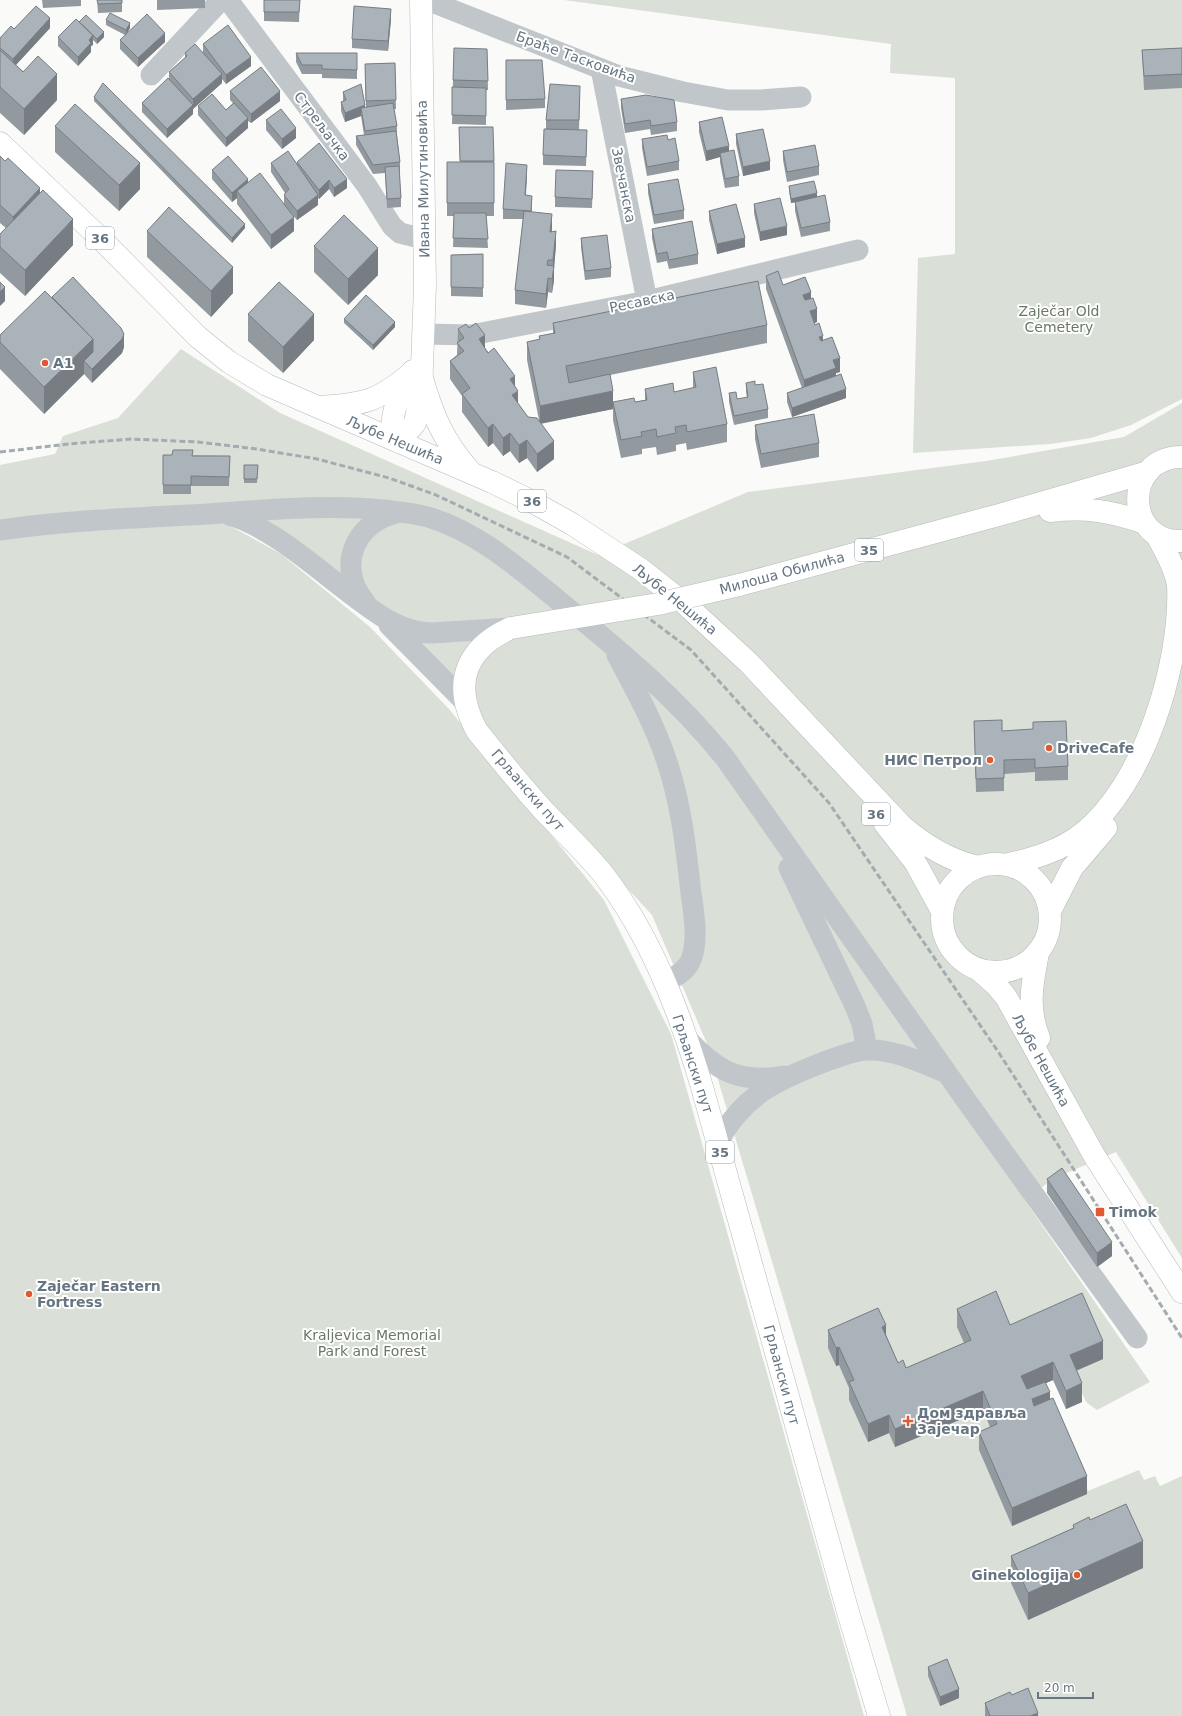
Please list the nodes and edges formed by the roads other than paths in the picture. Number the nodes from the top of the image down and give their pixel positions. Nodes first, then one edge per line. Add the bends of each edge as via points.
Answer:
1 (221, 0) edge
2 (228, 0) edge
3 (421, 0) edge
4 (427, 0) edge
5 (601, 69) junction
6 (151, 75) dead end
7 (800, 98) dead end
8 (0, 143) edge
9 (424, 239) junction
10 (858, 250) dead end
11 (647, 301) junction
12 (423, 334) junction
13 (419, 369) junction
14 (319, 407) junction
15 (396, 440) junction
16 (1181, 457) edge
17 (1148, 472) junction
18 (473, 474) junction
19 (401, 512) junction
20 (220, 513) junction
21 (999, 515) junction
22 (1151, 529) junction
23 (0, 530) edge
24 (1182, 541) edge
25 (658, 604) joint
26 (375, 612) junction
27 (511, 628) junction
28 (612, 645) junction
29 (1182, 697) edge
30 (465, 702) junction
31 (802, 721) junction
32 (764, 816) junction
33 (1005, 865) junction
34 (978, 867) junction
35 (942, 911) junction
36 (1050, 911) junction
37 (1038, 953) junction
38 (978, 969) junction
39 (665, 984) junction
40 (687, 1039) junction
41 (867, 1050) junction
42 (947, 1073) junction
43 (788, 1076) junction
44 (718, 1142) junction
45 (1096, 1157) junction
46 (1182, 1292) edge
47 (1137, 1338) dead end
48 (879, 1716) edge

1 - 6 street
2 - 9 street, Стрељачка via 367,186 392,226 400,233
3 - 9 main road, Ивана Милутиновића
4 - 5 street, Браће Тасковића
5 - 7 street, Браће Тасковића via 683,92 728,100
5 - 11 street, Звечанска
8 - 14 main road, Љубе Нешића / 36 via 198,336 246,373 267,385
9 - 12 main road, Ивана Милутиновића
10 - 11 street, Ресавска
11 - 12 street, Ресавска via 471,335
12 - 13 main road, Ивана Милутиновића
13 - 14 main road via 381,396 364,402
13 - 15 main road, Ивана Милутиновића via 399,395 392,422
13 - 18 main road via 445,439
14 - 15 main road, Љубе Нешића / 36
15 - 18 main road, Љубе Нешића / 36
16 - 17 main road, 35 via 1159,462
17 - 21 main road, Милоша Обилића / 35
17 - 22 main road, 35 via 1140,484 1138,497 1139,511
18 - 31 main road, Љубе Нешића / 36 via 554,513 639,568 711,626
19 - 20 street via 341,508
19 - 26 street via 386,515 372,523 360,535 352,554 355,587
19 - 28 street via 439,521 476,539 528,576
20 - 23 street via 111,519
20 - 26 street via 253,524
21 - 22 main road, Милоша Обилића / 35 via 1093,509 1127,517
21 - 25 main road, Милоша Обилића / 35, bridge via 739,585
22 - 24 main road, 35 via 1167,539
22 - 33 main road via 1168,556 1178,584 1182,621 1175,675 1156,735 1114,801 1082,834 1045,854
25 - 27 main road, Грљански пут / 35, bridge
26 - 27 street via 400,627 421,632
26 - 30 street via 404,638
27 - 30 main road, Грљански пут / 35 via 485,642 472,659 465,678
28 - 32 street via 703,731 725,758
28 - 39 street via 659,740 683,828 693,905 693,954 684,970
29 - 36 main road via 1169,732 1143,781 1114,820 1078,859 1066,877
30 - 39 main road, Грљански пут / 35 via 469,717 477,731 544,811 612,886 638,927
31 - 34 main road, 36 via 914,836 945,856
31 - 35 main road, 36 via 916,862
32 - 41 street via 855,1006 862,1024
32 - 42 street
33 - 34 main road, 36
33 - 36 main road, 36 via 1025,872 1037,882 1046,896
34 - 35 main road, 36 via 955,882
35 - 38 main road, 36 via 944,931 952,948 965,962
36 - 37 main road, 36 via 1049,930
37 - 38 main road, 36 via 1014,969 1000,972
37 - 45 main road, Љубе Нешића via 1030,1005 1034,1025
38 - 45 main road, Љубе Нешића / 36 via 1006,997
39 - 40 main road, Грљански пут / 35
40 - 43 street via 711,1064 732,1074 759,1079
40 - 44 main road, Грљански пут / 35
41 - 42 street via 903,1056
41 - 43 street via 842,1056
42 - 47 street
43 - 44 street via 767,1088 739,1110
44 - 48 main road, Грљански пут / 35
45 - 46 main road, Љубе Нешића / 36

